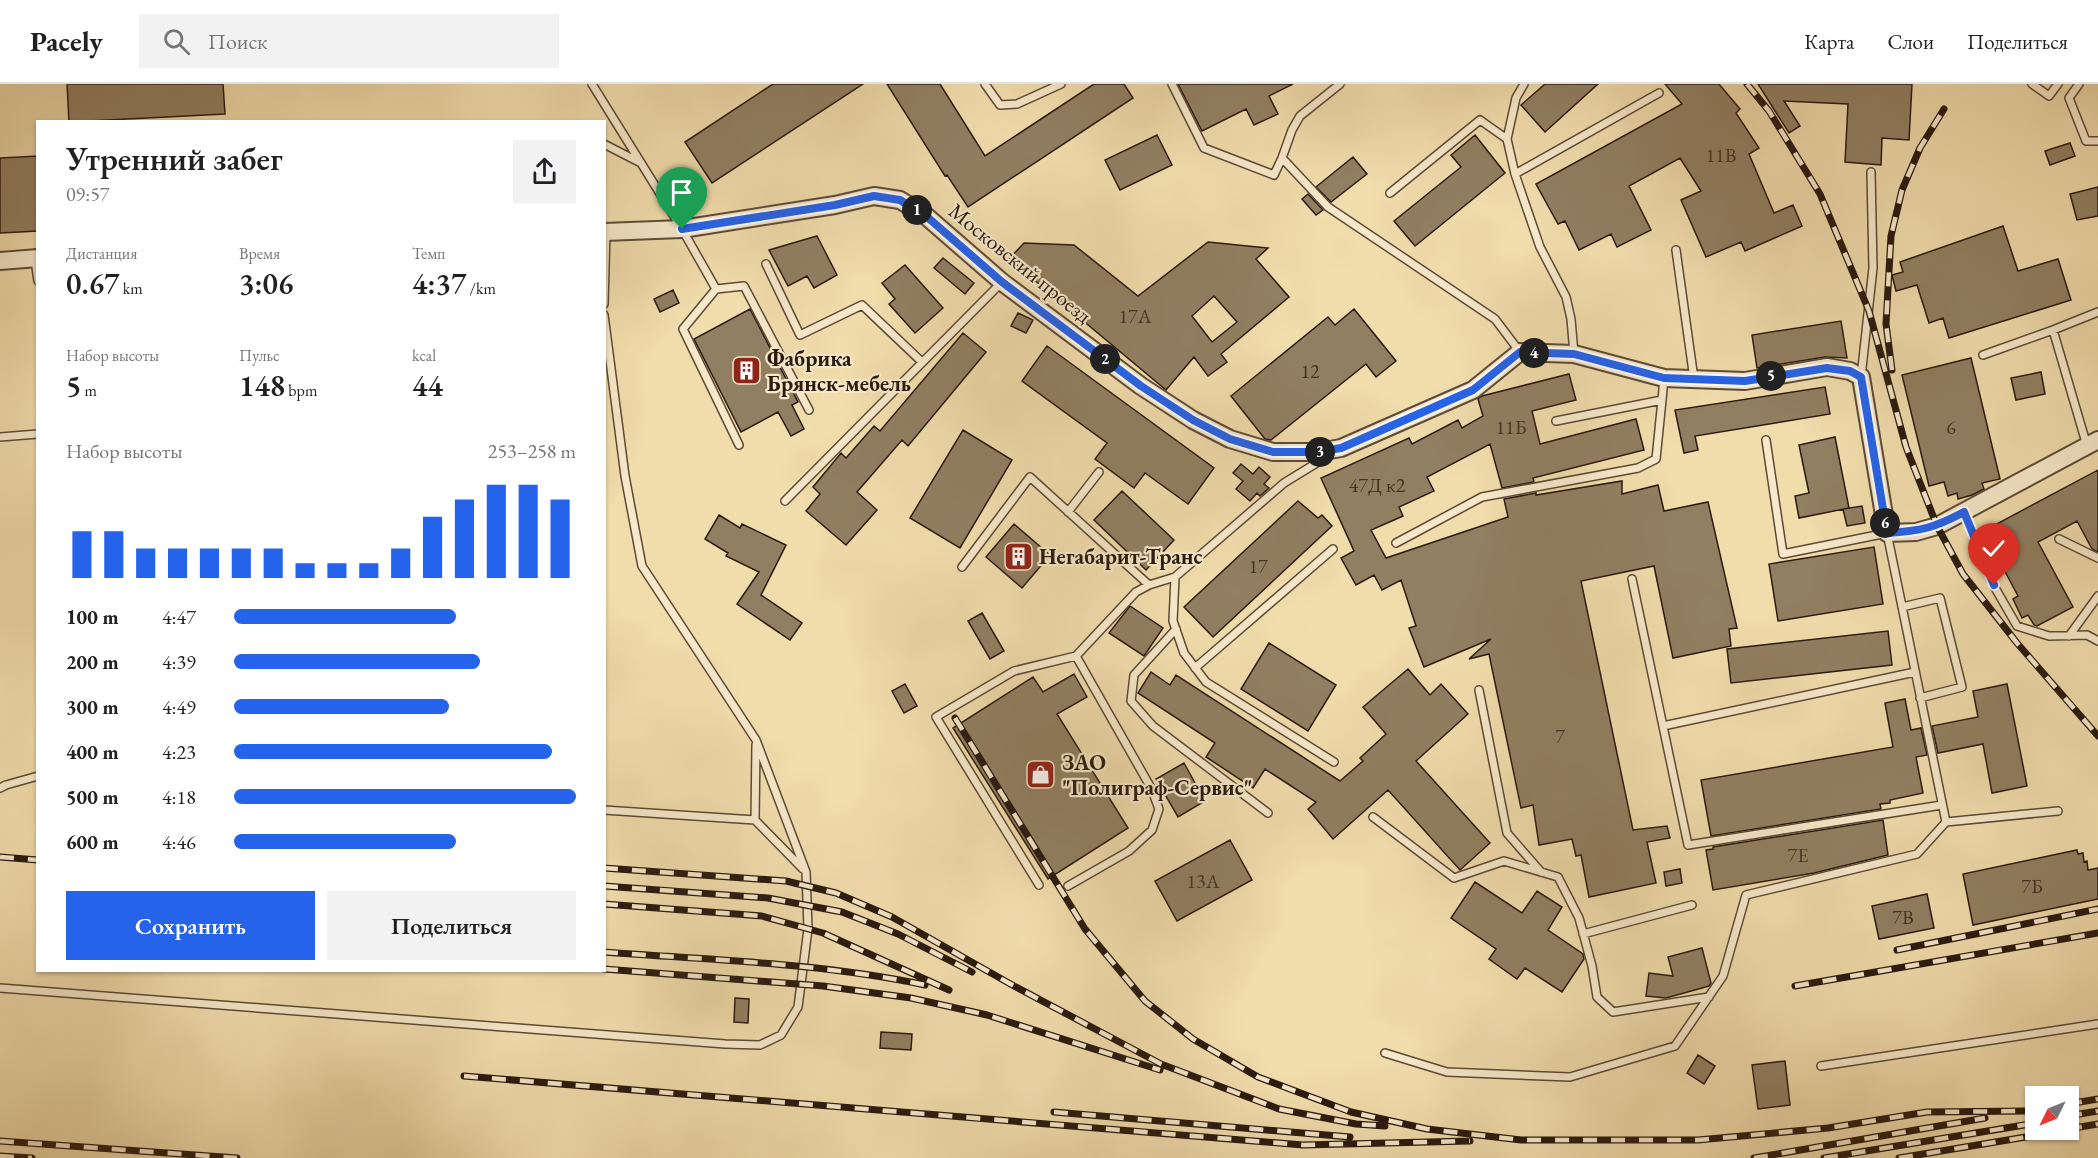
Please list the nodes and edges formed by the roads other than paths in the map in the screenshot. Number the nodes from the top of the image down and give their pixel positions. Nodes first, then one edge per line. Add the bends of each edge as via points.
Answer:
1 (592, 84) edge
2 (984, 84) edge
3 (1061, 84) edge
4 (1172, 84) edge
5 (1340, 84) edge
6 (1524, 84) edge
7 (2032, 84) edge
8 (2058, 84) edge
9 (2079, 84) edge
10 (1659, 93) dead end
11 (1507, 139) junction
12 (2098, 141) edge
13 (606, 145) edge
14 (1282, 158) junction
15 (643, 165) junction
16 (1871, 172) dead end
17 (1515, 174) junction
18 (1390, 193) dead end
19 (682, 229) junction
20 (606, 232) edge
21 (1676, 250) dead end
22 (36, 258) edge
23 (0, 261) edge
24 (766, 264) dead end
25 (1002, 282) junction
26 (716, 290) junction
27 (2098, 312) edge
28 (606, 330) edge
29 (2053, 330) junction
30 (1520, 352) junction
31 (1574, 354) junction
32 (1983, 355) dead end
33 (922, 362) junction
34 (1861, 377) junction
35 (1664, 378) junction
36 (1694, 379) junction
37 (1662, 400) junction
38 (809, 410) dead end
39 (1556, 421) dead end
40 (36, 434) edge
41 (0, 437) edge
42 (1766, 440) dead end
43 (2092, 443) edge
44 (739, 445) dead end
45 (1341, 448) junction
46 (1099, 472) dead end
47 (785, 501) dead end
48 (1068, 512) junction
49 (1964, 512) junction
50 (1887, 533) junction
51 (2059, 539) dead end
52 (1396, 543) dead end
53 (1333, 549) dead end
54 (2098, 558) edge
55 (962, 567) dead end
56 (1175, 577) junction
57 (1632, 579) dead end
58 (1149, 585) junction
59 (2098, 596) edge
60 (1902, 607) junction
61 (1176, 629) junction
62 (2069, 636) junction
63 (2098, 641) edge
64 (1076, 656) junction
65 (1195, 668) junction
66 (1915, 672) junction
67 (1479, 690) dead end
68 (1920, 698) junction
69 (1663, 726) junction
70 (756, 740) junction
71 (1334, 762) dead end
72 (36, 777) edge
73 (0, 788) edge
74 (1942, 805) junction
75 (606, 810) edge
76 (2058, 811) dead end
77 (1268, 813) dead end
78 (1372, 818) dead end
79 (755, 820) junction
80 (1946, 822) junction
81 (806, 872) junction
82 (1541, 872) junction
83 (1039, 885) dead end
84 (1068, 886) dead end
85 (1692, 905) dead end
86 (1583, 934) junction
87 (0, 987) edge
88 (1709, 997) junction
89 (2098, 1024) edge
90 (1385, 1053) dead end
91 (1821, 1066) dead end

1 - 15 lane
2 - 3 lane via 1000,105 1017,104
4 - 14 lane via 1204,148 1274,175
5 - 14 lane via 1300,116
6 - 11 lane via 1516,98
7 - 8 lane via 2049,96
9 - 12 lane via 2069,98 2086,141
10 - 17 lane
11 - 17 lane
11 - 18 lane via 1480,120
13 - 15 lane
14 - 30 lane via 1328,207 1495,319
15 - 19 lane
16 - 34 lane via 1873,268
17 - 31 lane via 1540,248 1566,297
19 - 20 street, Московский проезд
19 - 25 street, Московский проезд via 874,196 900,200 926,216
19 - 26 lane
21 - 36 lane
22 - 23 street
24 - 33 lane via 800,335 862,305
25 - 33 lane
25 - 45 street, Московский проезд via 1141,386 1230,439 1273,452
26 - 38 lane via 744,286
26 - 44 lane via 683,329
27 - 29 lane
28 - 70 lane via 625,476 642,566
29 - 32 lane
29 - 43 lane
30 - 31 street
30 - 45 street, Московский проезд via 1473,390
31 - 35 street
33 - 47 lane
34 - 36 street via 1827,368 1745,381
34 - 50 street
35 - 36 street
35 - 37 lane
37 - 39 lane
37 - 52 lane via 1656,459 1638,468 1482,497
40 - 41 lane
42 - 50 lane via 1783,554
43 - 49 street
45 - 56 lane via 1284,483
46 - 48 lane
48 - 55 lane via 1030,477
48 - 58 lane
49 - 50 street via 1916,532
49 - 62 lane via 1994,585 2016,626 2049,636
50 - 60 lane
51 - 54 lane
53 - 65 lane
56 - 58 lane
56 - 61 lane
57 - 69 lane
58 - 64 lane via 1136,592
59 - 62 lane
60 - 66 lane
60 - 68 lane via 1940,598 1962,687
61 - 65 lane via 1184,653
61 - 77 lane via 1134,675 1131,701 1153,726
62 - 63 lane via 2087,635
64 - 83 lane via 1014,671 936,717
64 - 84 lane via 1159,809 1152,830 1129,851
65 - 71 lane via 1206,682
66 - 68 lane
66 - 69 lane
67 - 82 lane via 1507,833
68 - 74 lane
69 - 74 lane via 1688,845
70 - 79 lane
70 - 81 lane
72 - 73 lane
74 - 80 lane
75 - 79 lane
76 - 80 lane
78 - 82 lane via 1454,878 1504,861
79 - 81 lane
80 - 88 lane via 1917,854 1746,895 1723,976
81 - 87 lane via 808,929 798,1007 781,1035 760,1045
82 - 86 lane via 1558,877
85 - 86 lane
86 - 88 lane via 1598,997 1613,1012
88 - 90 lane via 1675,1046 1570,1077 1447,1072
89 - 91 lane

